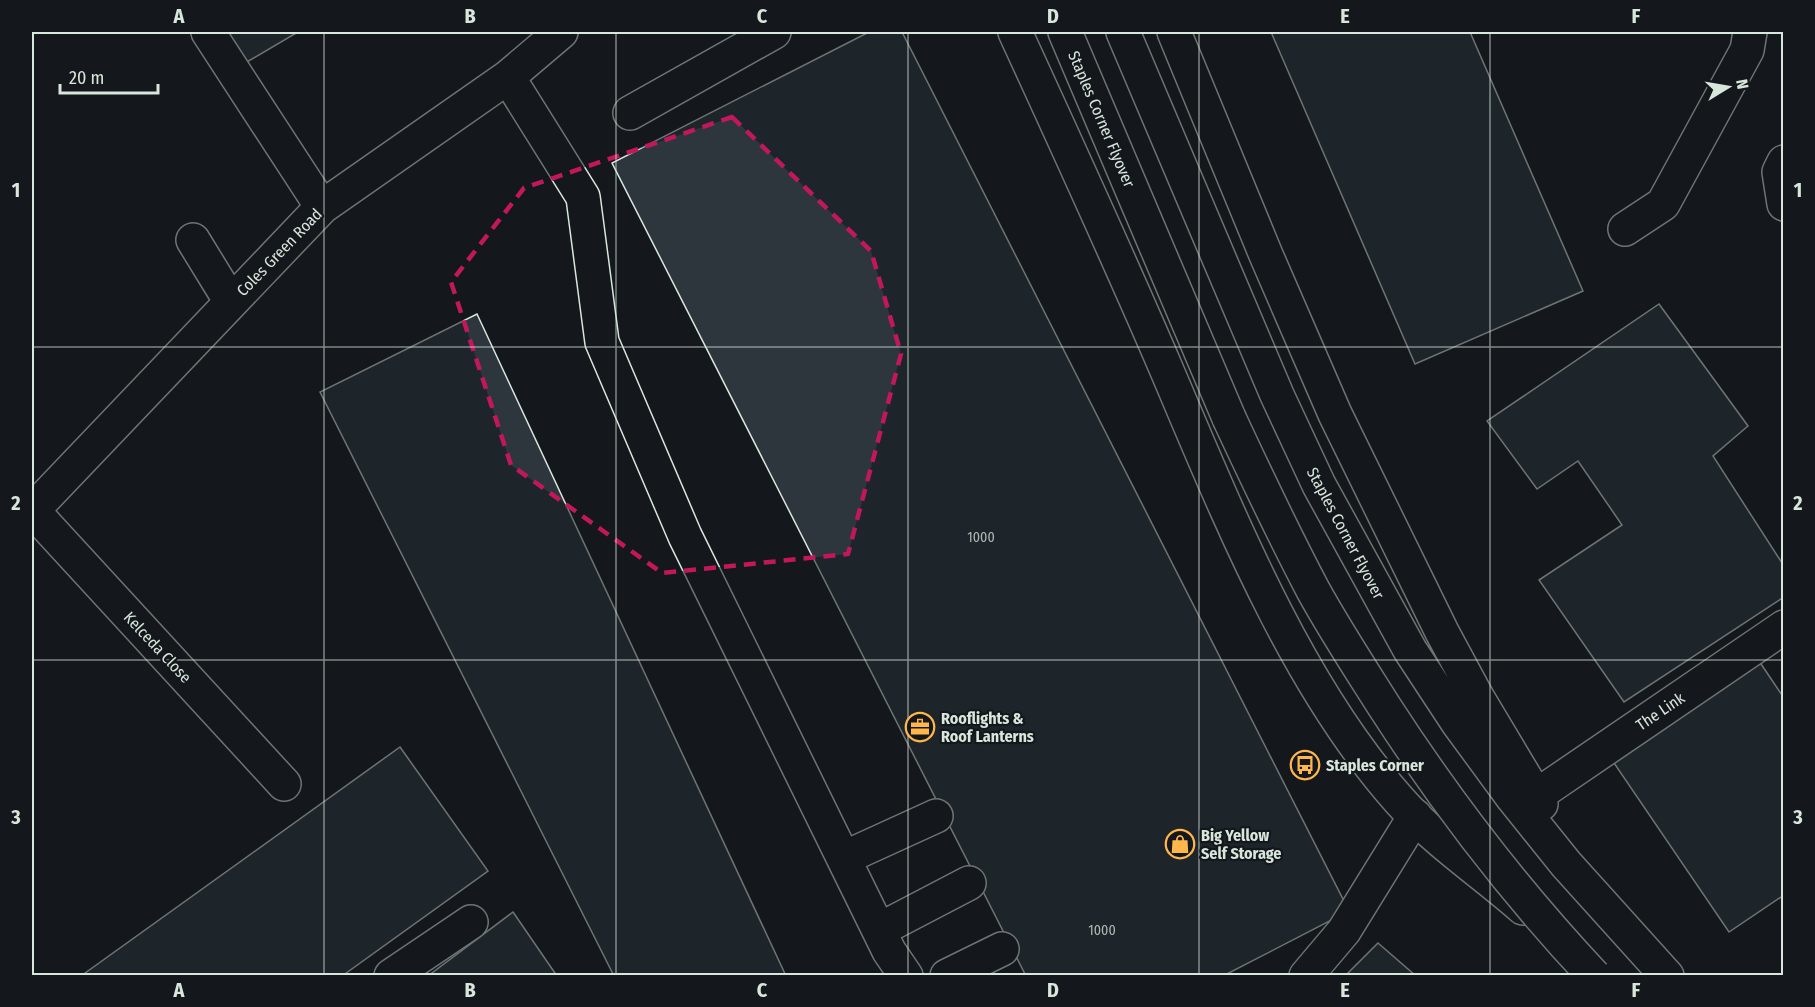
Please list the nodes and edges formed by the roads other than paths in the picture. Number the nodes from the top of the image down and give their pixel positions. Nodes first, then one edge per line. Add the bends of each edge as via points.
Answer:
1 (208, 32) edge
2 (561, 32) edge
3 (774, 32) edge
4 (1015, 32) edge
5 (1065, 32) edge
6 (1123, 32) edge
7 (1174, 32) edge
8 (1750, 32) edge
9 (508, 77) junction
10 (630, 113) dead end
11 (1784, 162) edge
12 (1784, 204) edge
13 (322, 207) junction
14 (1625, 228) dead end
15 (193, 240) dead end
16 (231, 302) junction
17 (32, 510) edge
18 (1784, 627) edge
19 (284, 784) dead end
20 (1536, 796) junction
21 (936, 816) dead end
22 (1415, 816) junction
23 (844, 858) junction
24 (969, 883) dead end
25 (471, 922) dead end
26 (879, 930) junction
27 (1002, 949) dead end
28 (391, 975) edge
29 (906, 975) edge
30 (948, 975) edge
31 (1306, 975) edge
32 (1594, 975) edge
33 (1667, 975) edge
34 (1676, 975) edge

1 - 13 main road
2 - 9 main road, Coles Green Road
3 - 10 main road
4 - 22 main road via 1276,613 1356,745
5 - 32 main road, Staples Corner Flyover, bridge via 1229,418 1315,592 1407,742 1468,827 1523,898
6 - 33 main road, Staples Corner Flyover via 1319,485 1410,650 1513,798 1566,864
7 - 20 main road via 1335,414 1442,632
8 - 14 main road via 1747,50 1663,204
9 - 13 main road, Coles Green Road
9 - 23 main road via 583,197 602,342 685,536
11 - 12 main road via 1779,172
13 - 16 main road, Coles Green Road
15 - 16 main road
16 - 17 main road, Coles Green Road
17 - 19 main road, Kelceda Close
18 - 20 main road, The Link
20 - 34 main road via 1609,899
21 - 23 main road
22 - 31 main road via 1344,931
22 - 32 main road via 1449,849 1557,937
23 - 26 main road
24 - 26 main road
25 - 28 main road
26 - 29 main road
27 - 30 main road

